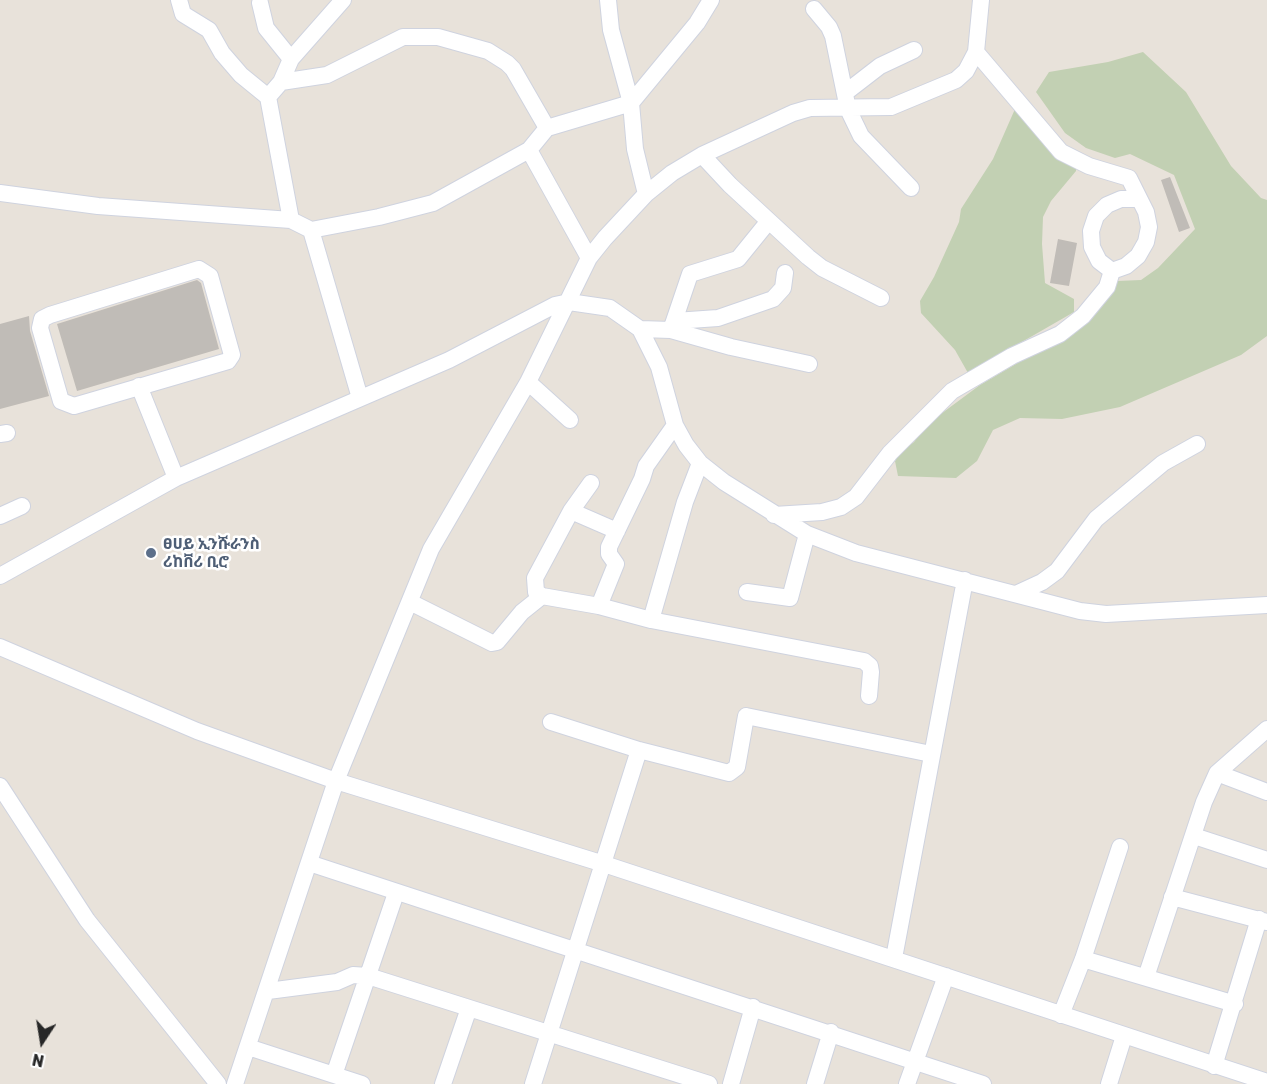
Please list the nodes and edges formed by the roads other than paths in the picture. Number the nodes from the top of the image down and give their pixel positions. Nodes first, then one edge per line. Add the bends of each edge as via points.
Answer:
1 (178, 0) edge
2 (343, 0) edge
3 (608, 0) edge
4 (711, 0) edge
5 (981, 0) edge
6 (260, 3) dead end
7 (814, 9) dead end
8 (914, 50) dead end
9 (976, 52) junction
10 (291, 59) junction
11 (281, 82) junction
12 (268, 97) junction
13 (846, 101) junction
14 (631, 103) junction
15 (547, 128) junction
16 (529, 150) junction
17 (702, 155) junction
18 (911, 188) dead end
19 (0, 193) edge
20 (646, 194) junction
21 (1138, 199) junction
22 (291, 220) junction
23 (768, 222) junction
24 (311, 230) junction
25 (590, 258) junction
26 (1112, 271) junction
27 (786, 273) dead end
28 (881, 298) dead end
29 (569, 302) junction
30 (673, 326) junction
31 (640, 329) junction
32 (809, 364) dead end
33 (528, 382) junction
34 (140, 386) junction
35 (360, 398) junction
36 (570, 420) dead end
37 (675, 426) junction
38 (1197, 444) dead end
39 (700, 463) junction
40 (176, 478) junction
41 (591, 483) dead end
42 (22, 506) dead end
43 (571, 511) junction
44 (0, 516) edge
45 (774, 516) junction
46 (617, 531) junction
47 (807, 534) junction
48 (0, 576) edge
49 (965, 580) junction
50 (747, 592) dead end
51 (1016, 594) junction
52 (542, 596) junction
53 (410, 602) junction
54 (1267, 605) edge
55 (599, 606) junction
56 (651, 620) junction
57 (0, 647) edge
58 (869, 696) dead end
59 (551, 722) dead end
60 (1267, 729) edge
61 (639, 750) junction
62 (931, 754) junction
63 (1217, 773) junction
64 (336, 781) junction
65 (0, 786) edge
66 (1267, 792) edge
67 (1194, 836) junction
68 (1120, 847) dead end
69 (1267, 860) edge
70 (309, 863) junction
71 (604, 864) junction
72 (396, 893) junction
73 (1172, 897) junction
74 (1263, 921) edge
75 (577, 951) junction
76 (894, 958) junction
77 (1083, 959) junction
78 (368, 976) junction
79 (946, 976) junction
80 (1146, 977) junction
81 (268, 990) junction
82 (1235, 1004) junction
83 (753, 1007) junction
84 (469, 1008) junction
85 (1061, 1015) junction
86 (831, 1032) junction
87 (550, 1033) junction
88 (1124, 1036) junction
89 (248, 1047) junction
90 (914, 1062) junction
91 (1214, 1066) junction
92 (334, 1075) junction
93 (1267, 1082) edge
94 (218, 1084) edge
95 (235, 1084) edge
96 (362, 1084) edge
97 (443, 1084) edge
98 (533, 1084) edge
99 (709, 1084) edge
100 (731, 1084) edge
101 (815, 1084) edge
102 (908, 1084) edge
103 (983, 1084) edge
104 (1109, 1084) edge

1 - 12 street via 183,14 209,30 241,75
2 - 10 street
3 - 14 street via 611,30
4 - 14 street via 697,23
5 - 9 street
6 - 10 street via 266,28
7 - 13 street via 833,36
8 - 13 street via 880,66
9 - 13 street via 966,71 944,87 891,107
9 - 21 street via 1061,152 1089,166 1129,178
10 - 11 street
11 - 12 street
11 - 15 street via 327,75 403,37 438,37 488,51 507,63
12 - 22 street
13 - 17 street via 794,113
13 - 18 street via 866,144
14 - 15 street
14 - 20 street via 635,149
15 - 16 street
16 - 24 street via 433,203
16 - 25 street
17 - 20 street
17 - 23 street
19 - 22 street via 98,206
20 - 25 street
21 - 26 street via 1149,227 1146,242 1132,261
21 - 26 street via 1114,202 1096,216 1091,231 1092,247 1099,261
22 - 24 street
23 - 28 street via 822,268
23 - 30 street via 738,259 690,274
24 - 35 street
25 - 29 street
26 - 45 street via 1107,287 1083,316 1060,334 952,391 890,453 856,497 841,507 822,512
27 - 30 street via 783,288 773,299 717,318
29 - 31 street via 610,308
29 - 33 street
29 - 35 street via 555,305 449,360
30 - 31 street
30 - 32 street via 765,356
31 - 37 street via 659,367
33 - 36 street
33 - 53 street via 432,549
34 - 34 street via 74,406 61,401 40,328 42,319 199,269 206,271 232,355 220,366
34 - 40 street
35 - 40 street
37 - 39 street
37 - 46 street via 644,470
38 - 51 street via 1163,463 1096,519 1057,572
39 - 45 street
39 - 56 street
40 - 48 street
41 - 43 street
42 - 44 street
43 - 46 street
43 - 52 street via 535,578 536,592
45 - 47 street
46 - 55 street via 608,551 616,564
47 - 49 street via 856,553
47 - 50 street via 792,596 785,599
49 - 51 street
49 - 62 street
51 - 54 street via 1106,614
52 - 53 street via 492,643
52 - 55 street
53 - 64 street
55 - 56 street
56 - 58 street via 864,661 871,672
57 - 64 street via 196,731
59 - 61 street
60 - 63 street
61 - 62 street via 734,772 744,717 749,716
61 - 71 street
62 - 76 street
63 - 66 street
63 - 67 street
64 - 70 street
64 - 71 street
65 - 94 street via 87,920
67 - 69 street
67 - 73 street
68 - 77 street
70 - 72 street
70 - 81 street
71 - 75 street
71 - 76 street
72 - 75 street
72 - 78 street
73 - 74 street
73 - 80 street
74 - 82 street
75 - 83 street
75 - 87 street
76 - 79 street
77 - 80 street
77 - 85 street
78 - 81 street via 353,975 337,982
78 - 84 street
78 - 92 street
79 - 85 street
79 - 90 street
80 - 82 street
81 - 89 street
82 - 91 street
83 - 86 street
83 - 100 street
84 - 87 street
84 - 97 street
85 - 88 street
86 - 90 street
86 - 101 street
87 - 98 street
87 - 99 street
88 - 91 street
88 - 104 street
89 - 92 street
89 - 95 street
90 - 102 street
90 - 103 street
91 - 93 street
92 - 96 street

